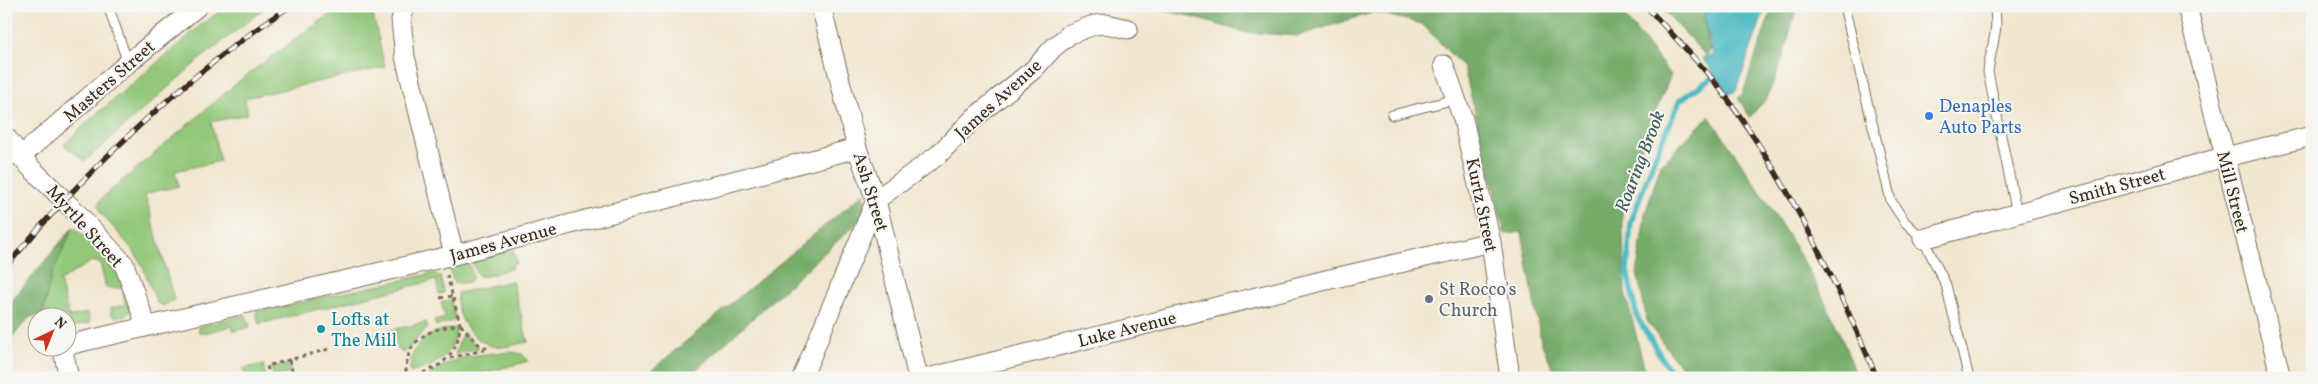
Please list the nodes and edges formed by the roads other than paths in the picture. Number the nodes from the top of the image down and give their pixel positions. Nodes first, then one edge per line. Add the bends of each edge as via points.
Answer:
1 (108, 6) edge
2 (198, 6) edge
3 (405, 6) edge
4 (821, 6) edge
5 (1844, 6) edge
6 (1994, 6) edge
7 (2187, 6) edge
8 (1128, 29) dead end
9 (128, 63) junction
10 (1444, 65) dead end
11 (1456, 100) junction
12 (1392, 115) dead end
13 (2312, 136) edge
14 (6, 137) edge
15 (857, 148) junction
16 (20, 156) junction
17 (2224, 157) junction
18 (876, 200) junction
19 (2017, 214) junction
20 (1923, 239) junction
21 (1491, 242) junction
22 (448, 256) junction
23 (146, 325) junction
24 (78, 342) edge
25 (64, 356) edge
26 (69, 378) edge
27 (802, 378) edge
28 (918, 378) edge
29 (928, 378) edge
30 (1510, 378) edge
31 (1969, 378) edge
32 (2281, 378) edge

1 - 9 lane
2 - 9 street, Masters Street
3 - 22 street via 401,20 405,57
4 - 15 street, Ash Street
5 - 20 lane via 1891,201 1905,222
6 - 19 lane via 1996,35 1988,72
7 - 17 street, Mill Street
8 - 18 street, James Avenue via 1094,25 1070,34 1034,69 974,118 938,155
9 - 16 street, Masters Street
10 - 11 street, Kurtz Street
11 - 12 lane
11 - 21 street, Kurtz Street
13 - 17 street, Smith Street
14 - 16 street, Myrtle Street
15 - 18 street, Ash Street
15 - 22 street, James Avenue
16 - 23 street, Myrtle Street via 124,264
17 - 19 street, Smith Street
17 - 32 street, Mill Street
18 - 27 street
18 - 28 street, Ash Street
19 - 20 street, Smith Street
20 - 31 lane via 1946,285
21 - 29 street, Luke Avenue
21 - 30 street, Kurtz Street
22 - 23 street, James Avenue
23 - 24 street, James Avenue
25 - 26 street

